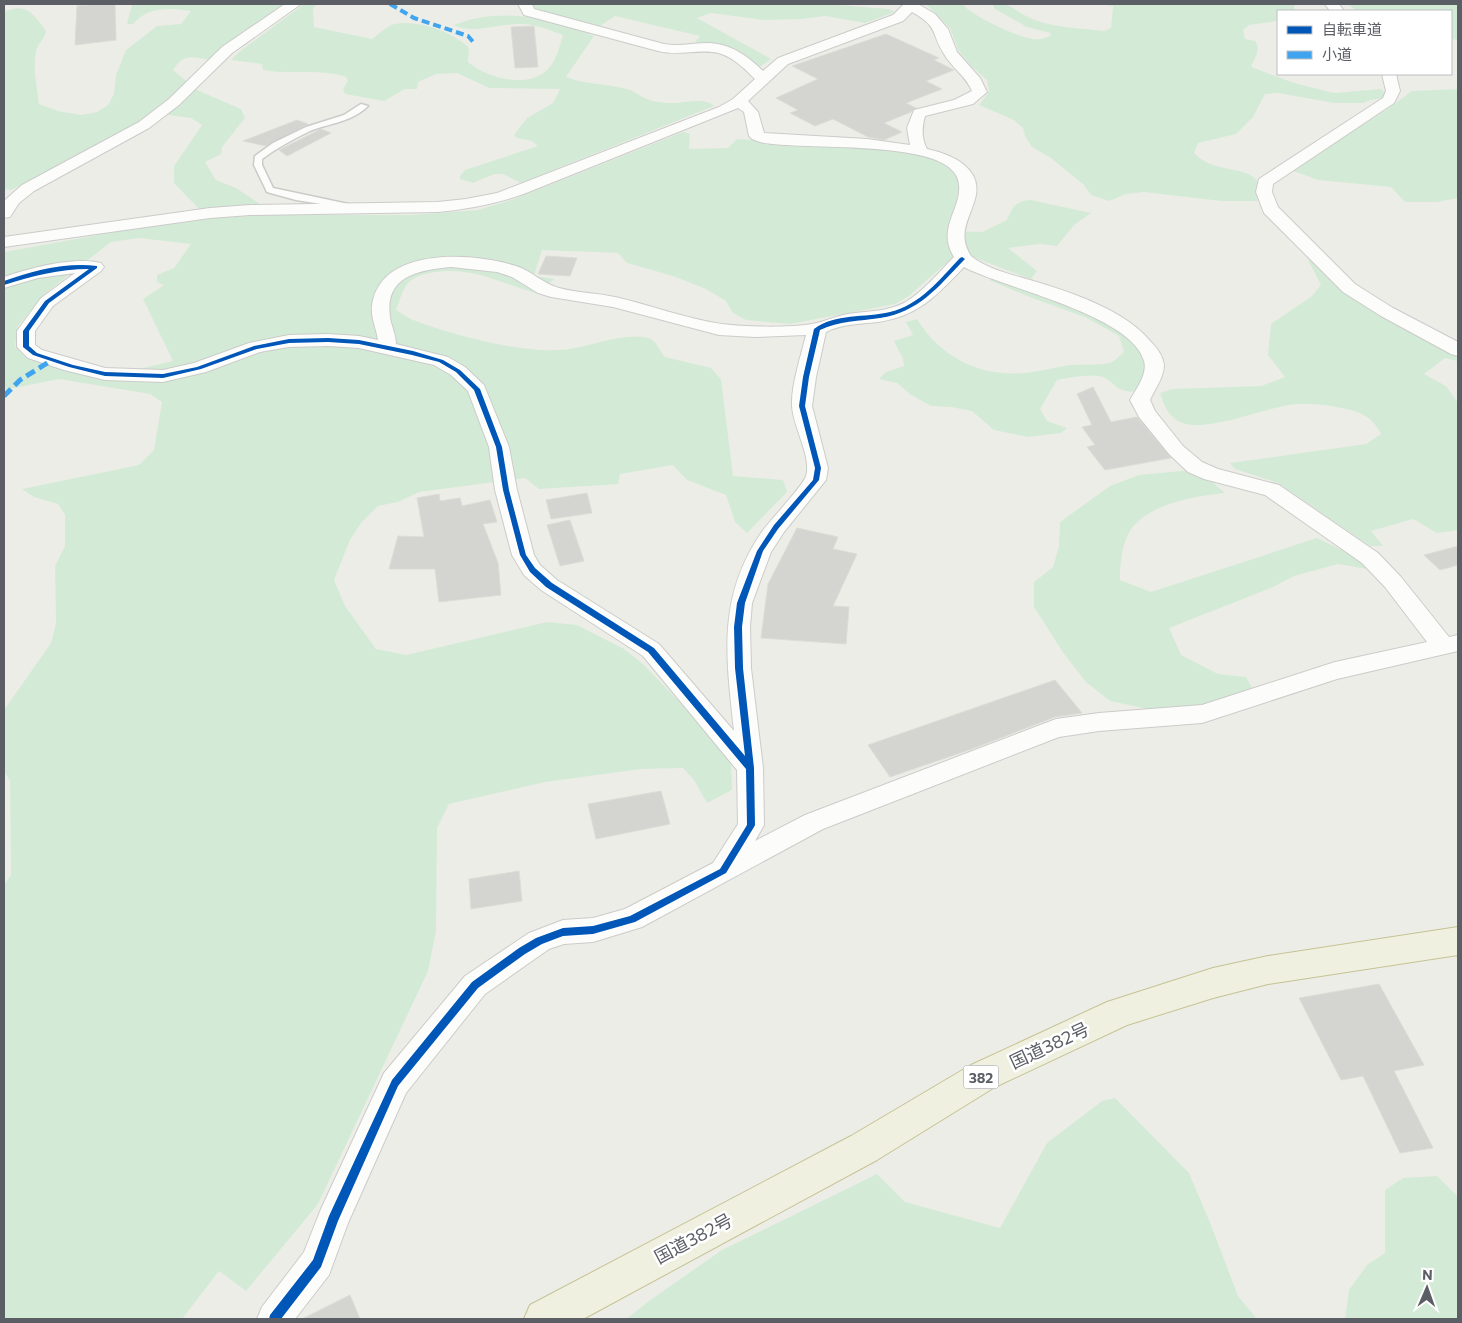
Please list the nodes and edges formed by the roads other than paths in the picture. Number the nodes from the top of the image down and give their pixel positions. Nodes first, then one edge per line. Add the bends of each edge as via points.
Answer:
1 (294, 4) edge
2 (525, 4) edge
3 (910, 5) edge
4 (1388, 75) edge
5 (763, 78) junction
6 (738, 102) junction
7 (364, 106) dead end
8 (922, 152) junction
9 (360, 208) junction
10 (4, 214) edge
11 (4, 242) edge
12 (962, 259) junction
13 (4, 283) edge
14 (818, 329) junction
15 (387, 347) junction
16 (1458, 350) edge
17 (1451, 644) edge
18 (750, 768) junction
19 (723, 871) junction
20 (1458, 941) edge
21 (274, 1319) edge
22 (544, 1319) edge

1 - 10 street via 227,50 174,102 144,125 28,188 13,200
2 - 5 street via 529,12 654,45 677,50 706,46 727,51
3 - 5 street via 898,18 783,61
3 - 8 street via 942,29 950,53 975,81 980,92 961,102 919,113 914,138
4 - 16 street via 1393,92 1389,100 1265,182 1266,202 1296,237 1349,288
5 - 6 street
6 - 8 street via 748,107 754,116 757,136 765,139 872,144
6 - 9 street via 501,196 438,207
7 - 9 lane via 347,117 309,129 276,145 258,158 270,190
8 - 12 street via 953,163 963,171 967,196 958,219 958,252
9 - 11 street via 210,213
12 - 14 street via 912,306 898,312 838,320
12 - 17 street via 1080,304 1134,335 1153,356 1155,364 1140,400 1146,413 1176,450 1195,467 1272,490 1314,518 1370,558
13 - 15 street via 26,275 72,267 96,267 47,302 26,331 26,347 35,354 105,374 163,376 198,368 256,347 289,341 336,340
14 - 15 street via 721,329 609,301 548,291 513,271 499,267 456,262 405,271 392,279 380,307 381,320 388,335
14 - 18 street via 802,406 818,468 816,480 760,551 741,603 739,668
15 - 18 street via 441,361 458,371 477,389 499,447 523,555 532,570 549,585 651,650
17 - 19 street via 1336,671 1202,714 1056,728 814,822
18 - 19 street via 751,825
19 - 21 street via 632,919 593,930 563,932 539,941 475,985 395,1083 317,1263
20 - 22 highway, 国道382号 / 382 via 1268,970 1119,1013 983,1076 864,1148

